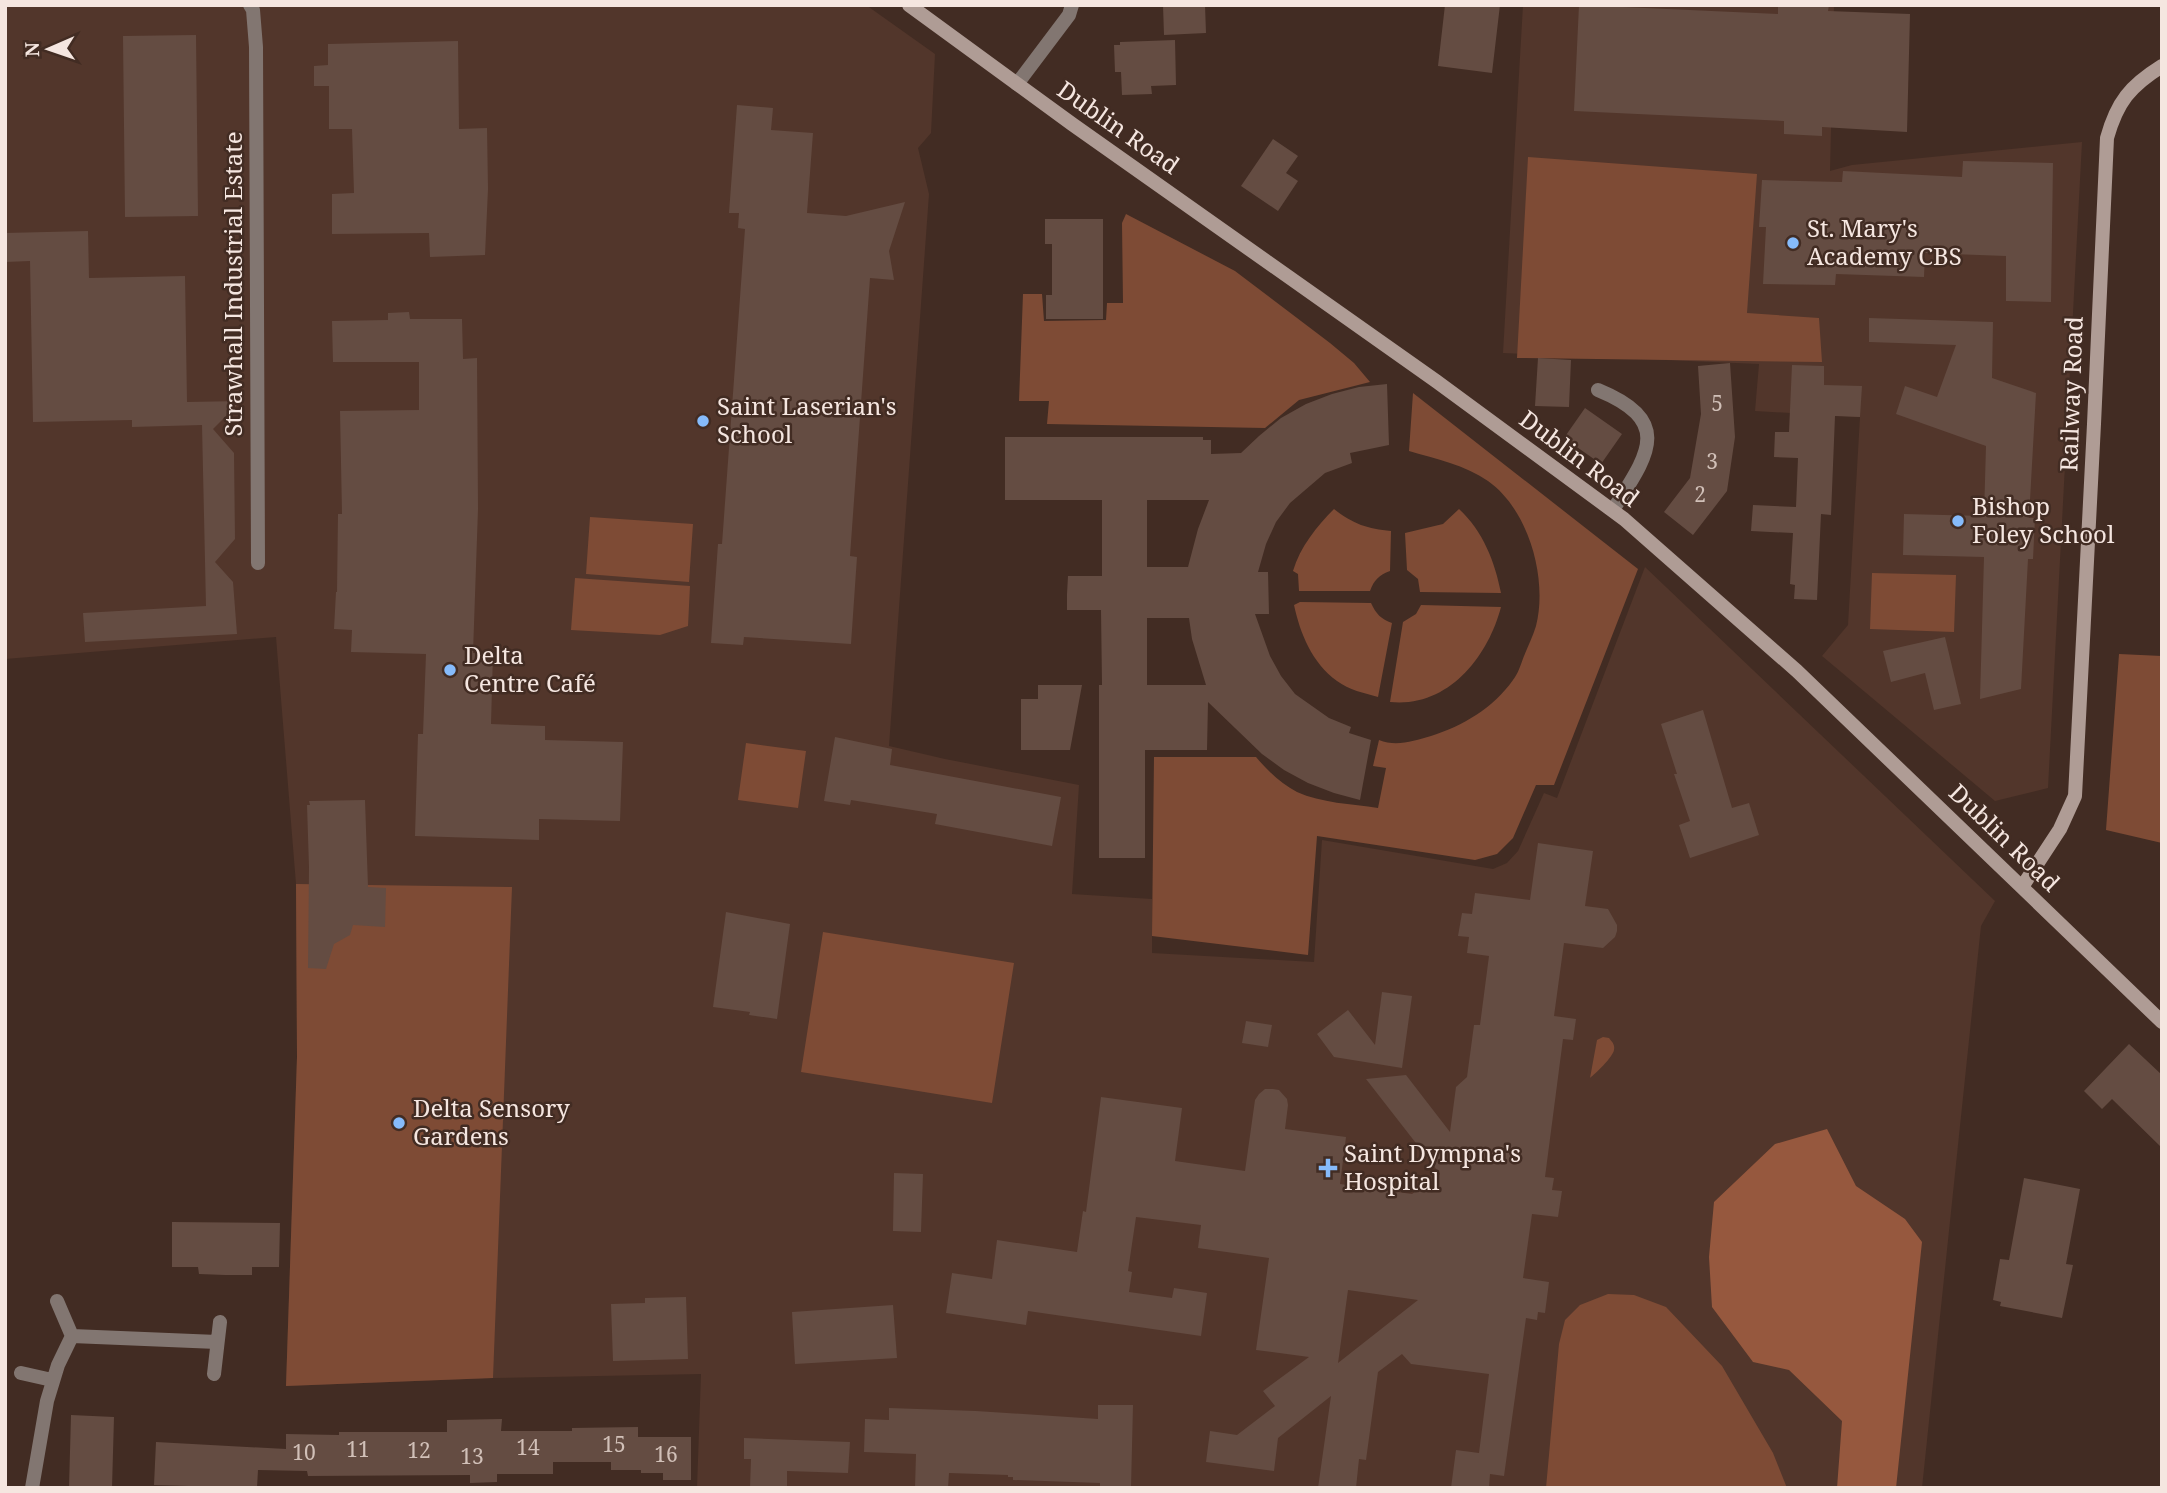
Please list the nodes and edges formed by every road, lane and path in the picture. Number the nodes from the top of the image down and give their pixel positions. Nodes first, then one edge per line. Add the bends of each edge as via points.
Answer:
1 (250, 5) edge
2 (909, 5) edge
3 (1072, 5) edge
4 (2156, 69) edge
5 (1017, 84) junction
6 (1598, 390) dead end
7 (1613, 510) junction
8 (258, 562) dead end
9 (2022, 887) junction
10 (2162, 1022) edge
11 (57, 1301) dead end
12 (220, 1322) dead end
13 (72, 1336) junction
14 (217, 1342) junction
15 (21, 1373) dead end
16 (215, 1374) dead end
17 (52, 1380) junction
18 (32, 1488) edge

1 - 8 street, Strawhall Industrial Estate via 256,47
2 - 5 main road, Dublin Road
3 - 5 street
4 - 9 main road, Railway Road via 2117,106 2106,138 2075,796 2060,829
5 - 7 main road, Dublin Road
6 - 7 street via 1619,398 1632,410 1646,424 1648,437 1638,471
7 - 9 main road, Dublin Road via 1797,671
9 - 10 main road, Dublin Road
11 - 13 street
12 - 14 street
13 - 14 street
13 - 17 street
14 - 16 street
15 - 17 street
17 - 18 street

